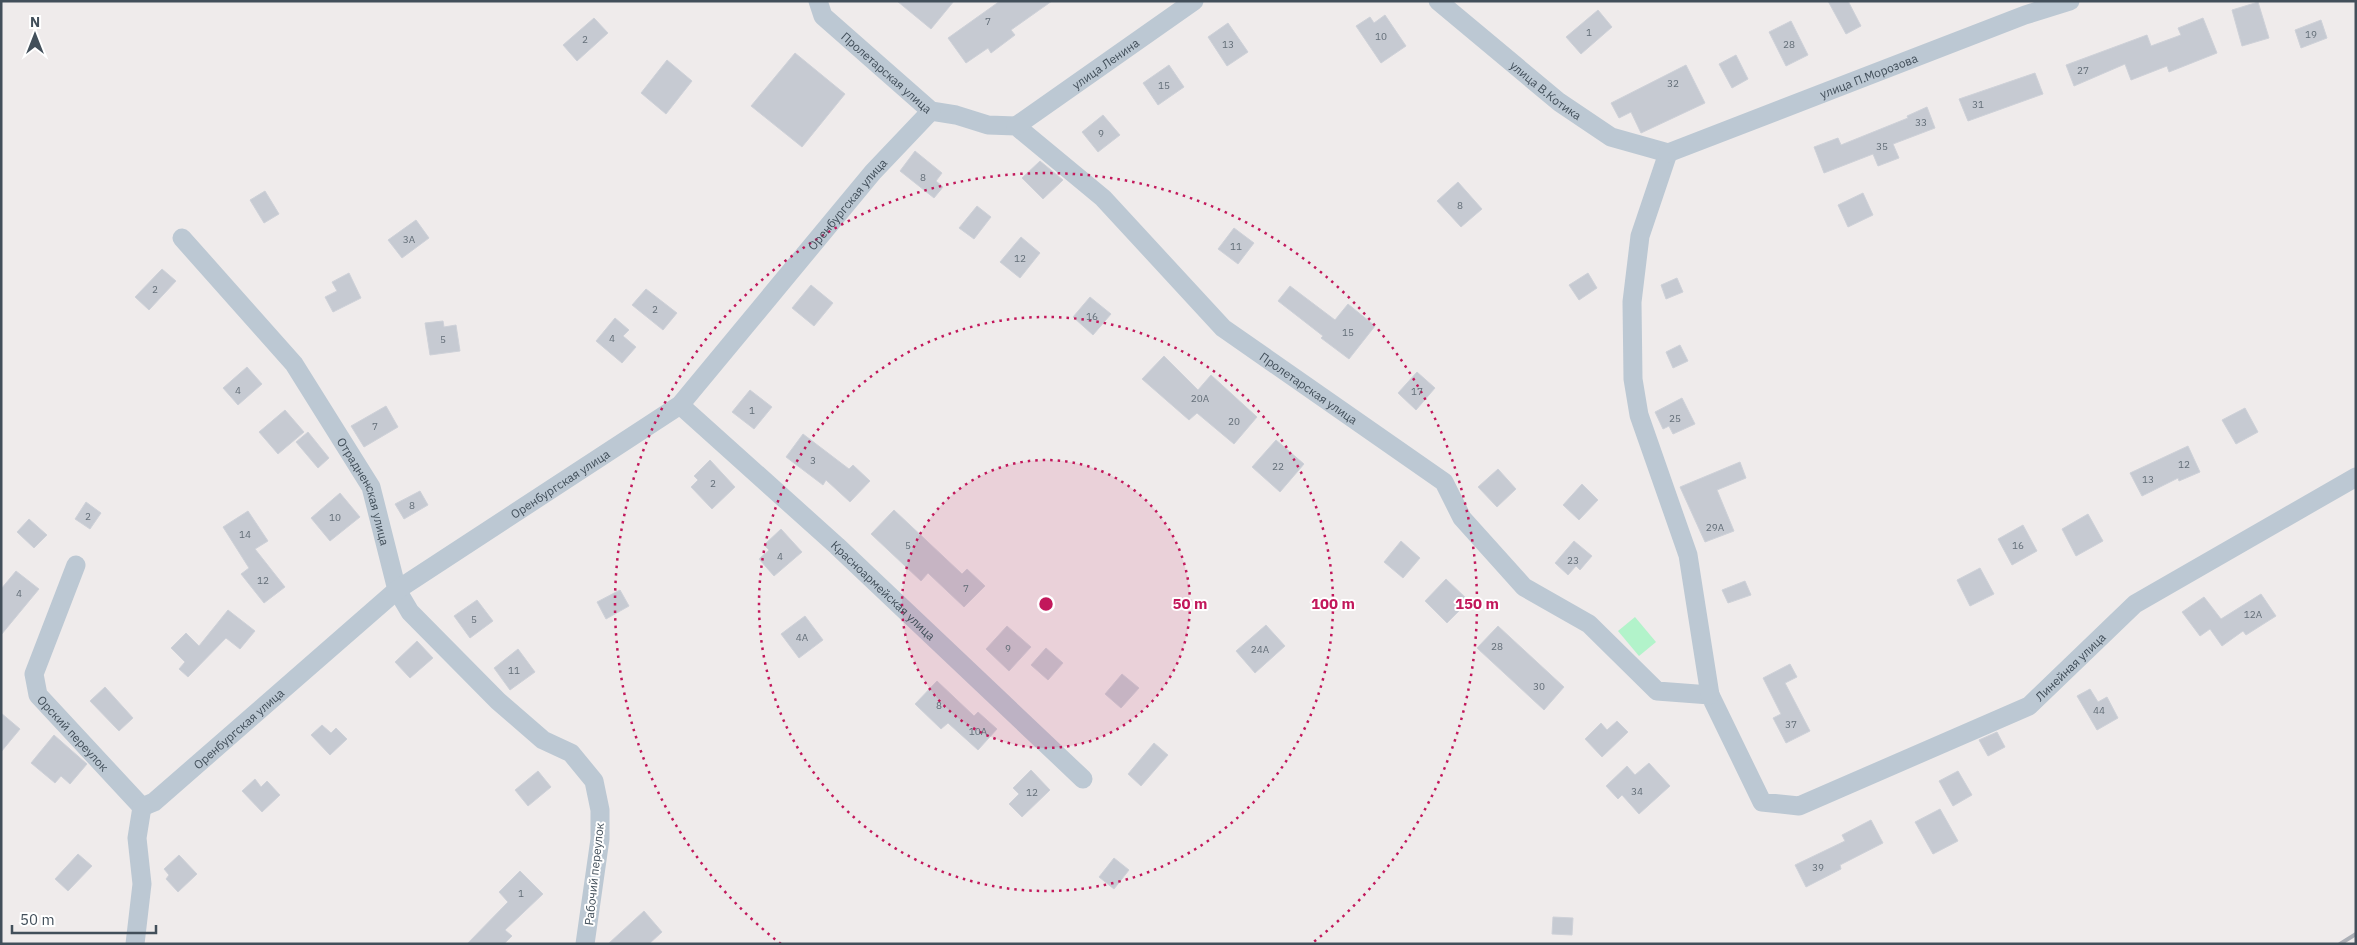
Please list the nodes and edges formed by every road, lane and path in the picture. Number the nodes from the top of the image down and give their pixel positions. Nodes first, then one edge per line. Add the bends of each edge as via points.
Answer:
1 (818, 1) edge
2 (1194, 1) edge
3 (1438, 1) edge
4 (2070, 1) edge
5 (2023, 8) edge
6 (931, 111) junction
7 (1016, 126) junction
8 (1668, 153) junction
9 (182, 238) dead end
10 (680, 405) junction
11 (2356, 477) edge
12 (76, 565) dead end
13 (397, 590) junction
14 (1710, 695) junction
15 (544, 740) joint
16 (1083, 780) dead end
17 (142, 807) junction
18 (135, 944) edge
19 (585, 944) edge

1 - 6 street, Пролетарская улица via 823,16
2 - 7 street, улица Ленина
3 - 8 street, улица В.Котика via 1559,102 1611,137
4 - 5 street, улица П.Морозова
5 - 8 street, улица П.Морозова
6 - 7 street, Пролетарская улица via 988,126
6 - 10 street, Оренбургская улица via 873,172
7 - 14 street, Пролетарская улица via 1103,198 1223,328 1444,482 1462,518 1524,587 1590,624 1658,691
8 - 14 street via 1640,236 1632,302 1633,379 1639,415 1688,555
9 - 13 street, Отрадненская улица via 294,364 371,488
10 - 13 street, Оренбургская улица
10 - 16 street, Красноармейская улица via 837,546
11 - 14 street, Линейная улица via 2135,604 2029,706 1799,806 1762,802
12 - 17 street, Орский переулок via 34,674 38,696
13 - 15 street, Отрадненская улица via 410,612 498,701
13 - 17 street, Оренбургская улица via 154,802
15 - 19 street, Рабочий переулок via 571,753 594,781 600,810 600,839
17 - 18 street via 137,838 142,884

